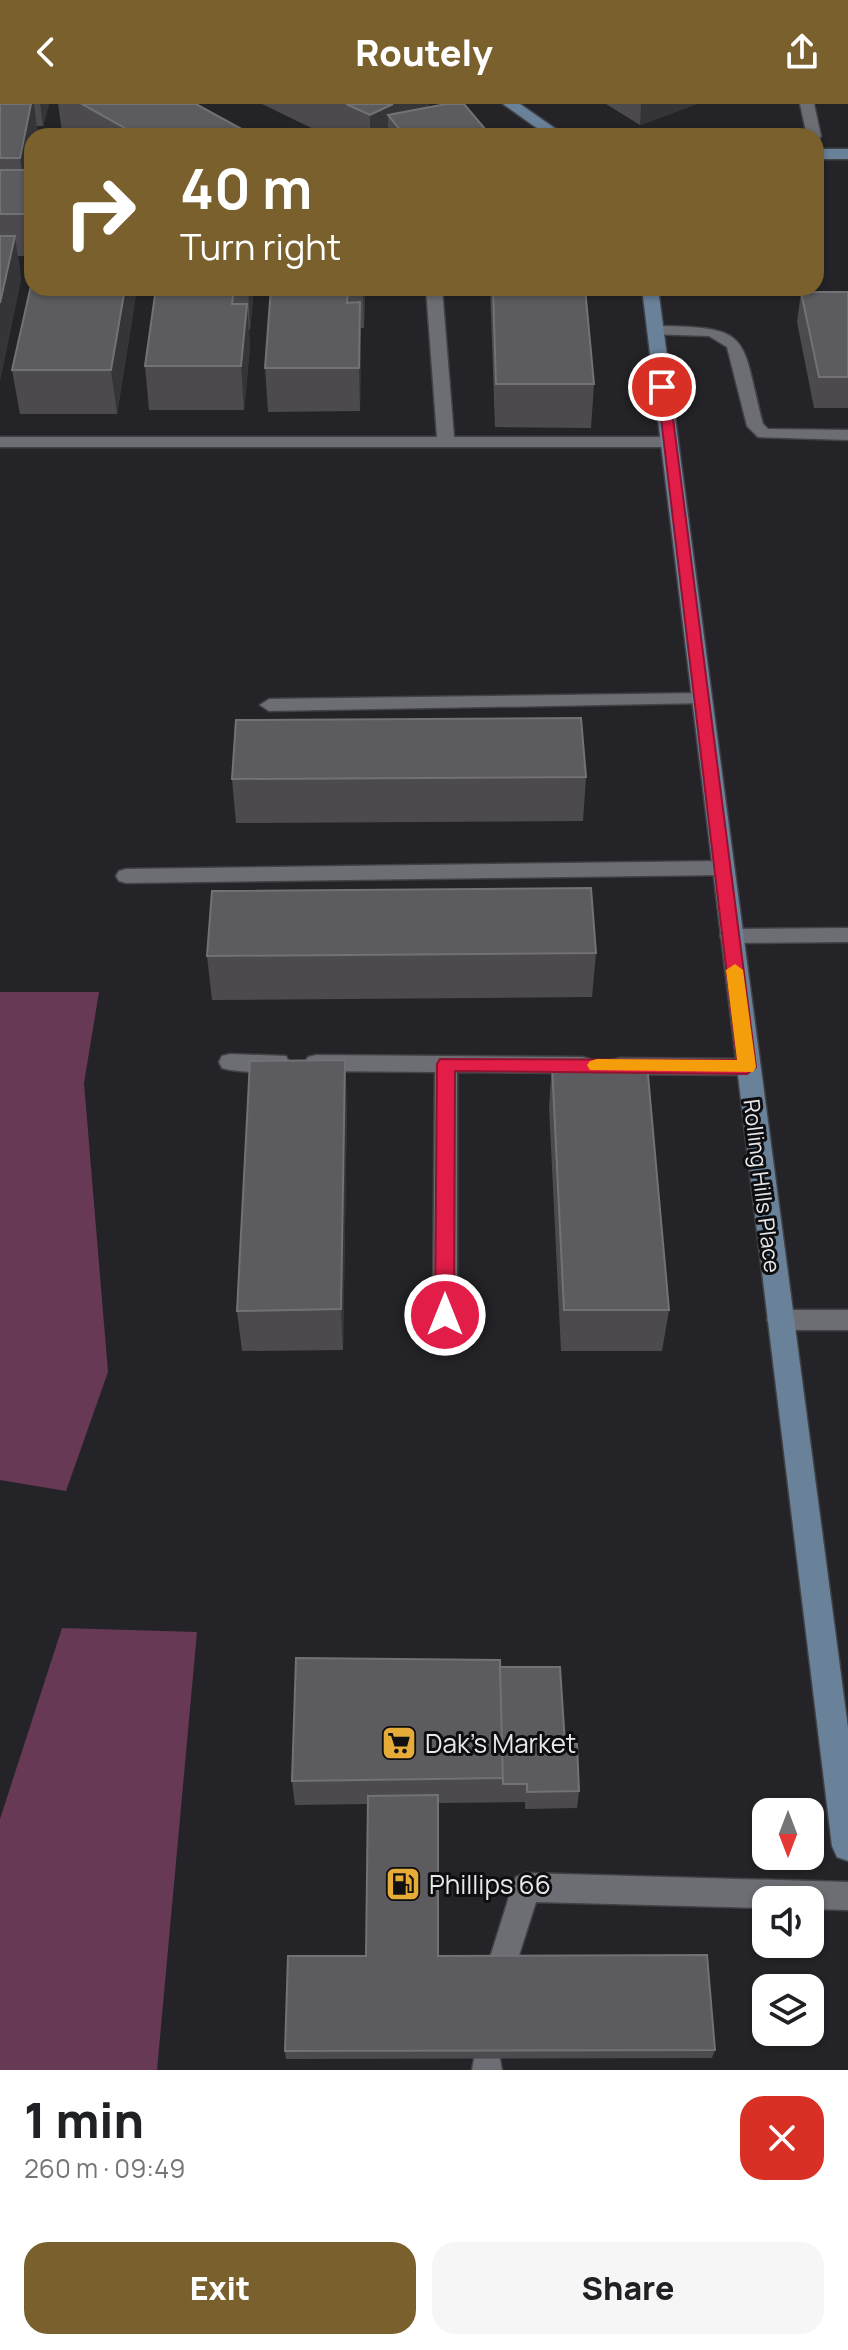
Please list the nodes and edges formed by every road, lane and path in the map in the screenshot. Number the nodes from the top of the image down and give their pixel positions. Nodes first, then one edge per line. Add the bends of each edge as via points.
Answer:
1 (510, 104) edge
2 (807, 104) edge
3 (546, 128) edge
4 (812, 128) edge
5 (824, 151) edge
6 (848, 154) edge
7 (435, 296) edge
8 (651, 296) edge
9 (655, 331) junction
10 (848, 435) edge
11 (0, 442) edge
12 (446, 442) junction
13 (669, 442) junction
14 (701, 699) junction
15 (269, 705) dead end
16 (721, 868) junction
17 (126, 876) dead end
18 (848, 935) edge
19 (730, 936) junction
20 (230, 1062) dead end
21 (446, 1064) junction
22 (747, 1067) junction
23 (445, 1315) dead end
24 (779, 1320) junction
25 (848, 1320) edge
26 (848, 1846) edge
27 (848, 1896) edge
28 (503, 1964) edge

1 - 3 street
2 - 4 lane
5 - 6 street
7 - 12 lane
8 - 9 street, Rolling Hills Place
9 - 10 lane via 729,338 755,426 764,434
9 - 13 street, Rolling Hills Place
11 - 12 lane
12 - 13 lane
13 - 14 street, Rolling Hills Place
14 - 15 lane
14 - 16 street, Rolling Hills Place
16 - 17 lane
16 - 19 street, Rolling Hills Place
18 - 19 lane
19 - 22 street, Rolling Hills Place
20 - 21 lane
21 - 22 lane
21 - 23 lane
22 - 24 street, Rolling Hills Place
24 - 25 lane
24 - 26 street, Rolling Hills Place
27 - 28 lane via 526,1887

